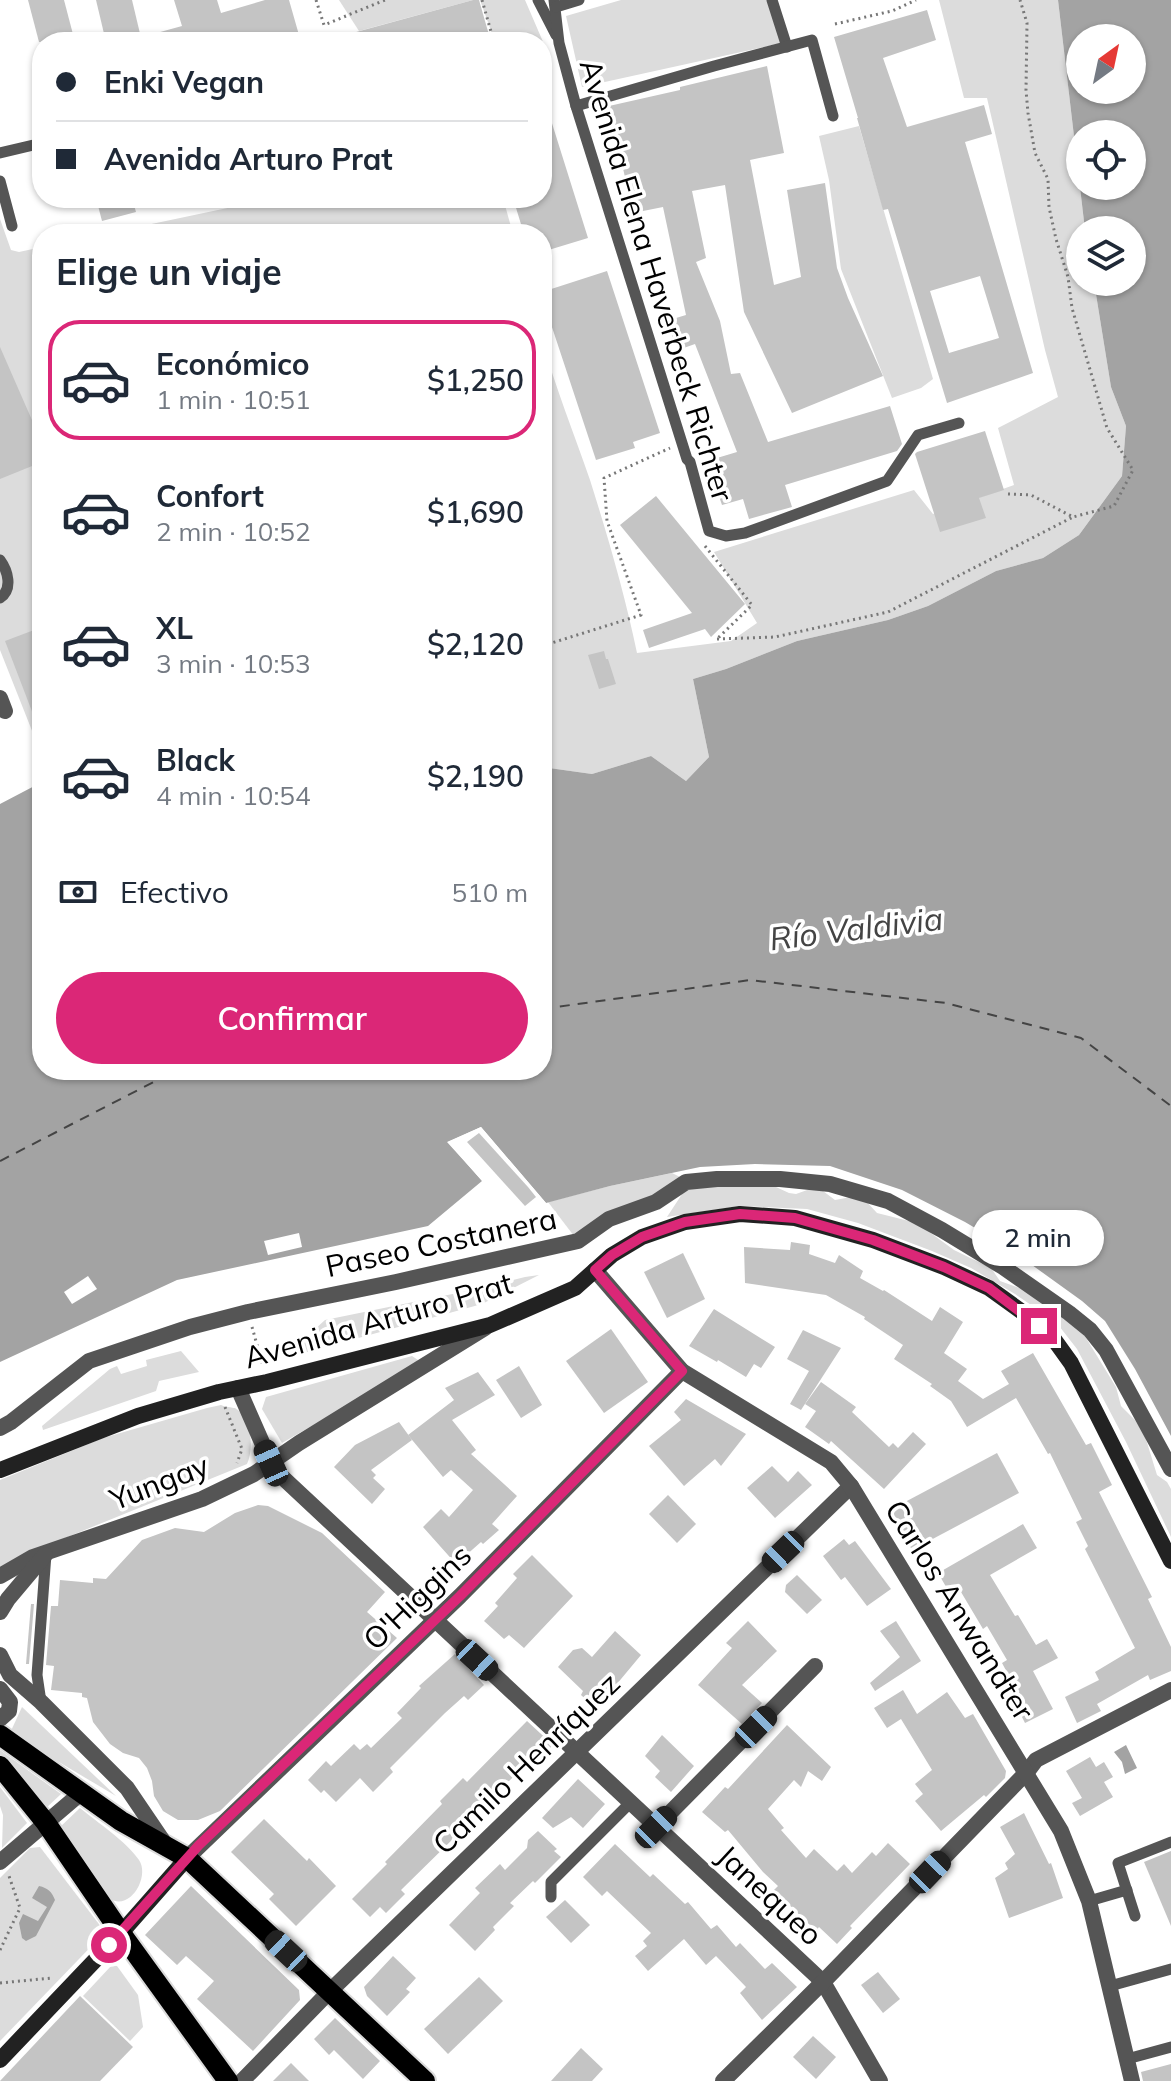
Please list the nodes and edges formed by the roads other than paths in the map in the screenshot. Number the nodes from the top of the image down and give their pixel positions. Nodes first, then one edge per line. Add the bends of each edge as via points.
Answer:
1 (538, 0) edge
2 (579, 0) edge
3 (772, 0) edge
4 (555, 3) edge
5 (559, 43) junction
6 (787, 47) junction
7 (576, 106) junction
8 (833, 116) dead end
9 (32, 145) edge
10 (0, 153) edge
11 (0, 181) edge
12 (12, 226) dead end
13 (959, 423) dead end
14 (0, 560) edge
15 (0, 598) edge
16 (595, 1270) junction
17 (490, 1325) junction
18 (682, 1371) junction
19 (238, 1388) junction
20 (0, 1428) edge
21 (271, 1463) junction
22 (1171, 1469) edge
23 (0, 1470) edge
24 (851, 1486) junction
25 (46, 1553) junction
26 (1171, 1561) edge
27 (0, 1576) edge
28 (0, 1612) edge
29 (434, 1621) junction
30 (0, 1655) edge
31 (815, 1666) dead end
32 (0, 1689) edge
33 (1171, 1690) edge
34 (41, 1702) junction
35 (0, 1719) edge
36 (0, 1735) edge
37 (577, 1752) junction
38 (0, 1766) edge
39 (1027, 1772) junction
40 (81, 1793) junction
41 (630, 1803) junction
42 (46, 1823) junction
43 (656, 1827) junction
44 (1171, 1842) edge
45 (165, 1844) junction
46 (187, 1858) junction
47 (0, 1862) edge
48 (1127, 1890) junction
49 (551, 1897) dead end
50 (1089, 1901) junction
51 (1135, 1916) dead end
52 (121, 1933) junction
53 (1171, 1969) edge
54 (823, 1982) junction
55 (1110, 1986) junction
56 (329, 1992) junction
57 (1171, 2047) edge
58 (1127, 2059) junction
59 (0, 2060) edge
60 (228, 2081) edge
61 (242, 2081) edge
62 (425, 2081) edge
63 (723, 2081) edge
64 (880, 2081) edge
65 (1132, 2081) edge

1 - 5 lane, Avenida Elena Haverbeck Richter
2 - 4 lane
3 - 6 lane
4 - 5 lane, Avenida Elena Haverbeck Richter
5 - 7 lane, Avenida Elena Haverbeck Richter
6 - 7 lane
6 - 8 lane via 812,40
7 - 13 lane, Avenida Elena Haverbeck Richter via 709,531 726,536 745,533 887,481 918,435
9 - 10 lane
11 - 12 lane
14 - 15 lane via 9,585
16 - 17 main road, Avenida Arturo Prat via 575,1288
16 - 18 street, Carlos Anwandter
16 - 26 main road, Avenida Arturo Prat via 642,1237 685,1222 740,1214 795,1218 873,1240 989,1288 1053,1338 1071,1363
17 - 19 main road, Avenida Arturo Prat
17 - 21 street, Yungay
18 - 24 street, Carlos Anwandter via 831,1462
18 - 29 street, O'Higgins
19 - 21 street, Janequeo
19 - 23 main road, Avenida Arturo Prat via 138,1416
20 - 22 street, Paseo Costanera via 89,1361 190,1327 578,1241 609,1219 656,1202 686,1182 748,1178 830,1184 888,1201 1047,1297 1090,1330 1119,1371
21 - 25 street, Yungay via 202,1499
21 - 29 street, Janequeo
24 - 37 street, Camilo Henríquez
24 - 39 street, Carlos Anwandter
25 - 27 street, Yungay
25 - 28 street
25 - 34 lane via 37,1675
29 - 37 street, Janequeo
29 - 46 street, O'Higgins
30 - 34 street via 10,1675
31 - 43 street
32 - 35 street via 10,1702
33 - 39 street via 1036,1760
34 - 45 street via 127,1788
36 - 40 main road
37 - 41 street, Janequeo
37 - 56 street, Camilo Henríquez
38 - 42 main road
39 - 50 street, Carlos Anwandter via 1061,1831
39 - 54 street
40 - 42 street
40 - 45 main road
41 - 43 street, Janequeo
41 - 49 lane via 551,1882
42 - 47 street
42 - 52 main road
43 - 54 street, Janequeo
44 - 48 lane via 1118,1863
45 - 46 main road
46 - 52 main road
46 - 56 main road
48 - 50 lane
48 - 51 lane
50 - 55 street, Carlos Anwandter
52 - 59 main road
52 - 60 main road
53 - 55 lane
54 - 63 street
54 - 64 street, Janequeo
55 - 58 street, Carlos Anwandter
56 - 61 street, Camilo Henríquez
56 - 62 main road
57 - 58 lane
58 - 65 street, Carlos Anwandter

